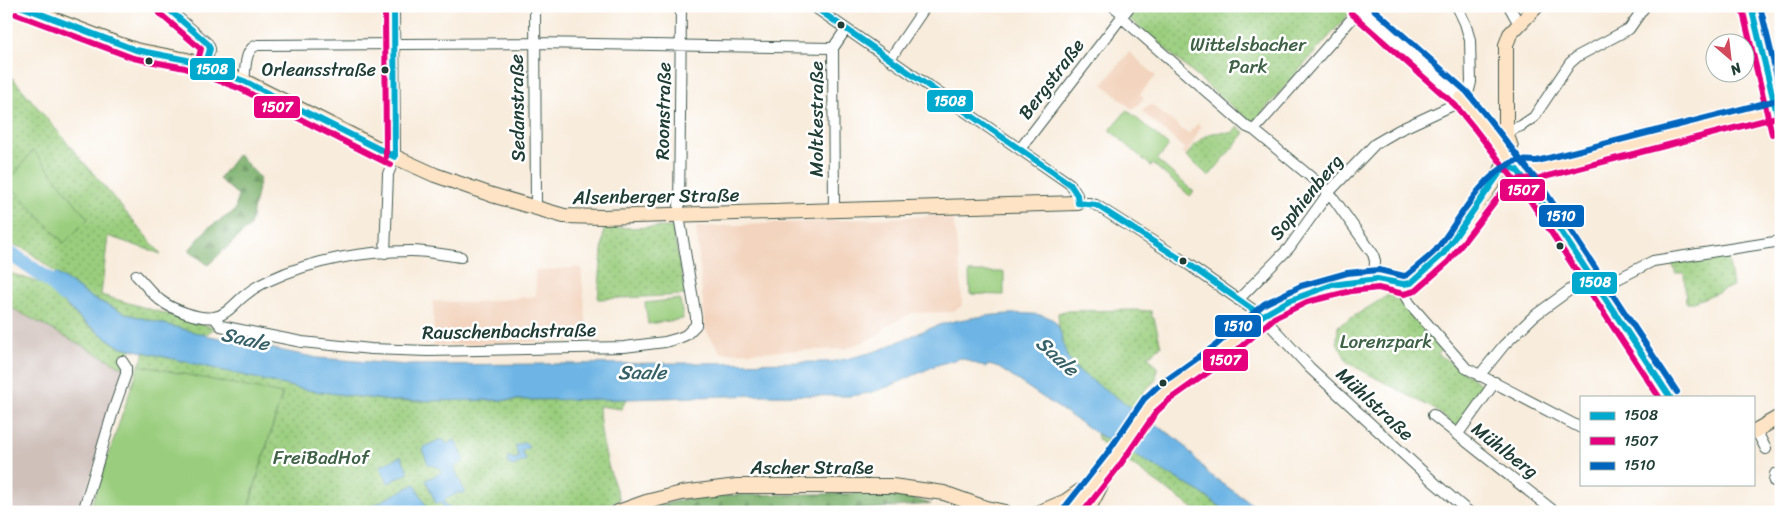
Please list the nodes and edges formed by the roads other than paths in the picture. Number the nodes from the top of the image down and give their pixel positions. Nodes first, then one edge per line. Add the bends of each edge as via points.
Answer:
1 (19, 6) edge
2 (165, 6) edge
3 (394, 6) edge
4 (534, 6) edge
5 (680, 6) edge
6 (926, 6) edge
7 (1113, 6) edge
8 (1457, 6) edge
9 (1509, 6) edge
10 (1537, 6) edge
11 (1645, 6) edge
12 (1751, 6) edge
13 (1360, 7) edge
14 (819, 8) edge
15 (1124, 12) edge
16 (1519, 24) junction
17 (846, 29) junction
18 (534, 43) junction
19 (395, 44) junction
20 (681, 45) junction
21 (833, 48) junction
22 (890, 59) junction
23 (205, 66) junction
24 (244, 81) junction
25 (1461, 99) junction
26 (1778, 108) edge
27 (1254, 130) junction
28 (1498, 132) junction
29 (1781, 132) edge
30 (1020, 149) junction
31 (1507, 149) junction
32 (395, 158) junction
33 (1548, 167) junction
34 (1520, 170) junction
35 (1501, 171) junction
36 (1329, 192) junction
37 (1537, 195) junction
38 (1078, 203) junction
39 (1479, 205) junction
40 (536, 209) junction
41 (834, 212) junction
42 (679, 216) junction
43 (1781, 241) edge
44 (385, 253) junction
45 (461, 256) dead end
46 (136, 275) dead end
47 (1589, 276) junction
48 (1374, 279) junction
49 (1404, 285) junction
50 (1598, 289) junction
51 (1238, 300) junction
52 (1262, 316) junction
53 (214, 317) junction
54 (122, 361) dead end
55 (1479, 376) junction
56 (1495, 382) junction
57 (1669, 396) edge
58 (1433, 415) dead end
59 (1781, 416) edge
60 (1580, 427) edge
61 (1754, 431) edge
62 (1457, 435) junction
63 (1766, 449) dead end
64 (1098, 485) junction
65 (83, 512) edge
66 (618, 512) edge
67 (1005, 512) edge
68 (1040, 512) edge
69 (1072, 512) edge
70 (1087, 512) edge
71 (1098, 512) edge
72 (1469, 512) edge
73 (1555, 512) edge

1 - 23 street, Alsenberger Straße via 136,50
2 - 23 street via 208,44 210,50
3 - 19 street
4 - 18 street, Sedanstraße
5 - 20 street, Roonstraße
6 - 22 street
7 - 15 street
8 - 25 street via 1470,40 1471,82
9 - 16 street
10 - 16 street
11 - 28 street via 1629,29 1570,63 1534,117 1521,126
12 - 26 street
13 - 25 street
13 - 27 street
14 - 17 street
15 - 27 street
15 - 30 street, Bergstraße
16 - 28 street via 1506,45
17 - 21 street, Moltkestraße
17 - 22 street
18 - 19 street
18 - 20 street
18 - 40 street, Sedanstraße
19 - 24 street via 252,46 248,51
19 - 32 street
20 - 21 street
20 - 42 street, Roonstraße
21 - 41 street, Moltkestraße
22 - 30 street
23 - 24 street, Alsenberger Straße
24 - 32 street, Alsenberger Straße
25 - 28 street
25 - 36 street, Sophienberg via 1386,136
26 - 29 street
26 - 33 street
27 - 36 street
28 - 31 street
28 - 31 street
30 - 38 street via 1070,184
31 - 34 street
31 - 35 street
32 - 40 street, Alsenberger Straße
32 - 44 street via 388,174
33 - 34 street
33 - 37 street via 1534,178
34 - 35 street via 1510,167
34 - 37 street
34 - 39 street via 1497,185
35 - 39 street
36 - 48 street via 1373,254
36 - 51 street, Sophienberg via 1289,248
37 - 47 street
38 - 41 street, Alsenberger Straße
38 - 51 street, Mühlstraße via 1096,205
39 - 49 street via 1438,260
40 - 42 street, Alsenberger Straße via 576,218
41 - 42 street, Alsenberger Straße
42 - 53 street, Rauschenbachstraße via 696,325 686,335 665,342 624,347 371,349 302,342 221,326
43 - 50 street via 1653,261
44 - 45 street via 412,251
44 - 53 street via 346,257 284,273 254,288 233,307
46 - 53 street via 170,306 203,317
47 - 50 street
47 - 55 street via 1534,316 1504,345
48 - 49 street
48 - 52 street via 1315,290
49 - 55 street via 1404,294 1410,304 1466,368
50 - 57 street
51 - 52 street, Mühlstraße
52 - 64 street via 1220,352 1163,393 1145,412
52 - 72 street, Mühlstraße via 1310,368
54 - 65 street via 126,374
55 - 56 street
56 - 60 street
56 - 62 street
58 - 62 street, Mühlberg
59 - 61 street
61 - 63 street
62 - 73 street, Mühlberg
64 - 68 street
64 - 69 street
64 - 70 street
64 - 71 street via 1095,504
66 - 67 street, Ascher Straße via 682,493 737,486 892,486 944,493

